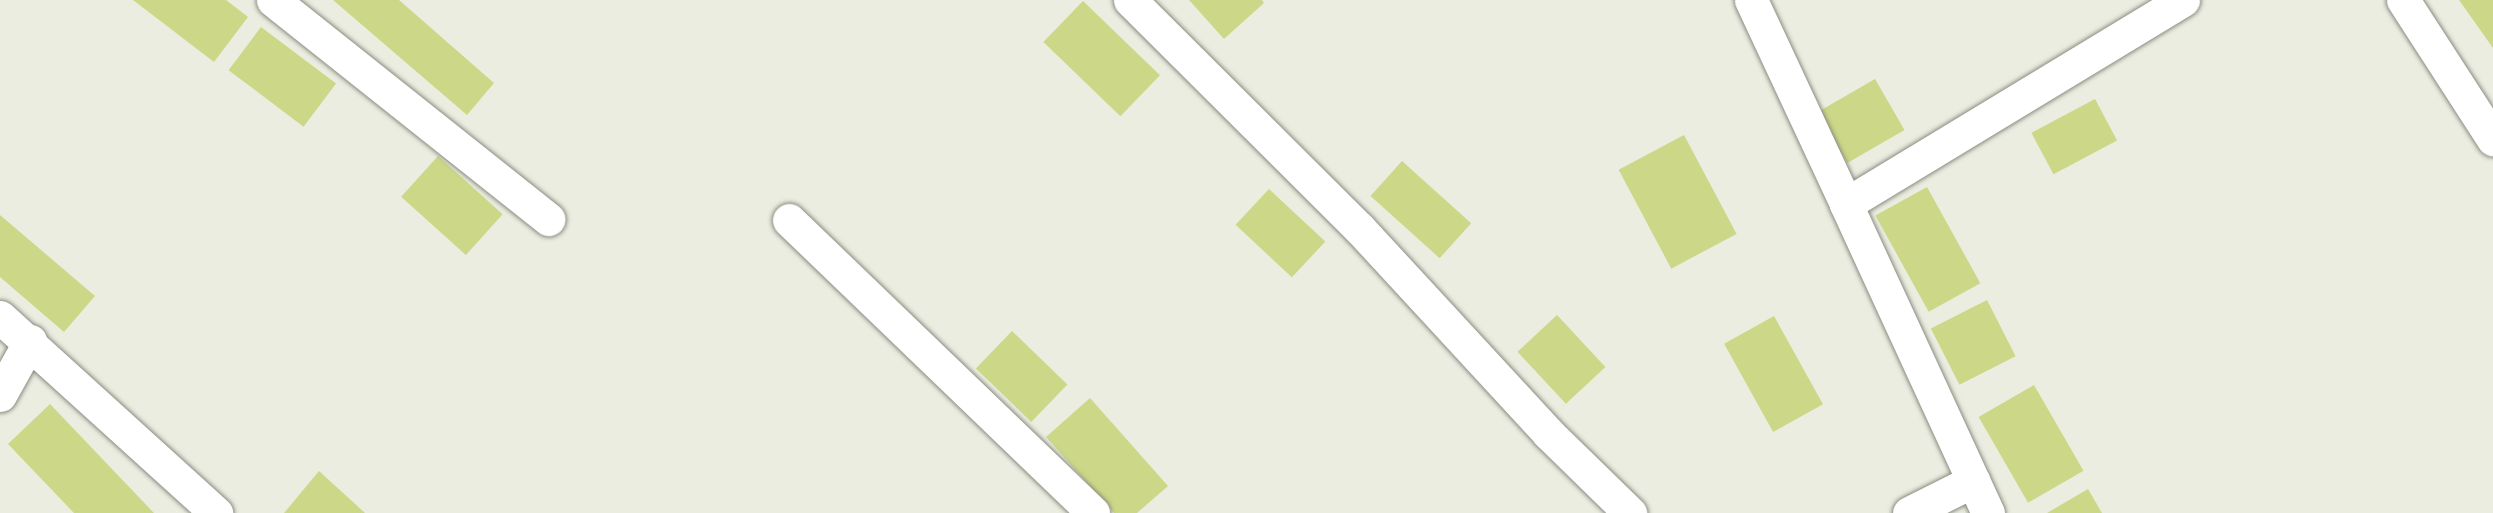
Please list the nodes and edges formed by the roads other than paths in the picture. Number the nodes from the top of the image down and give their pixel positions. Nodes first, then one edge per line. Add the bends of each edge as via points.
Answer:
1 (273, 0) edge
2 (1130, 0) edge
3 (1751, 0) edge
4 (2182, 0) edge
5 (2403, 0) edge
6 (2493, 139) edge
7 (1846, 204) junction
8 (548, 219) dead end
9 (789, 220) dead end
10 (0, 317) edge
11 (30, 341) junction
12 (0, 395) edge
13 (1973, 481) junction
14 (216, 513) edge
15 (1093, 513) edge
16 (1630, 513) edge
17 (1909, 513) edge
18 (1988, 513) edge

1 - 8 street
2 - 16 street via 1359,228 1548,433
3 - 7 street
4 - 7 street
5 - 6 street
7 - 13 street
9 - 15 street
10 - 11 street
11 - 12 street
11 - 14 street
13 - 17 street
13 - 18 street

